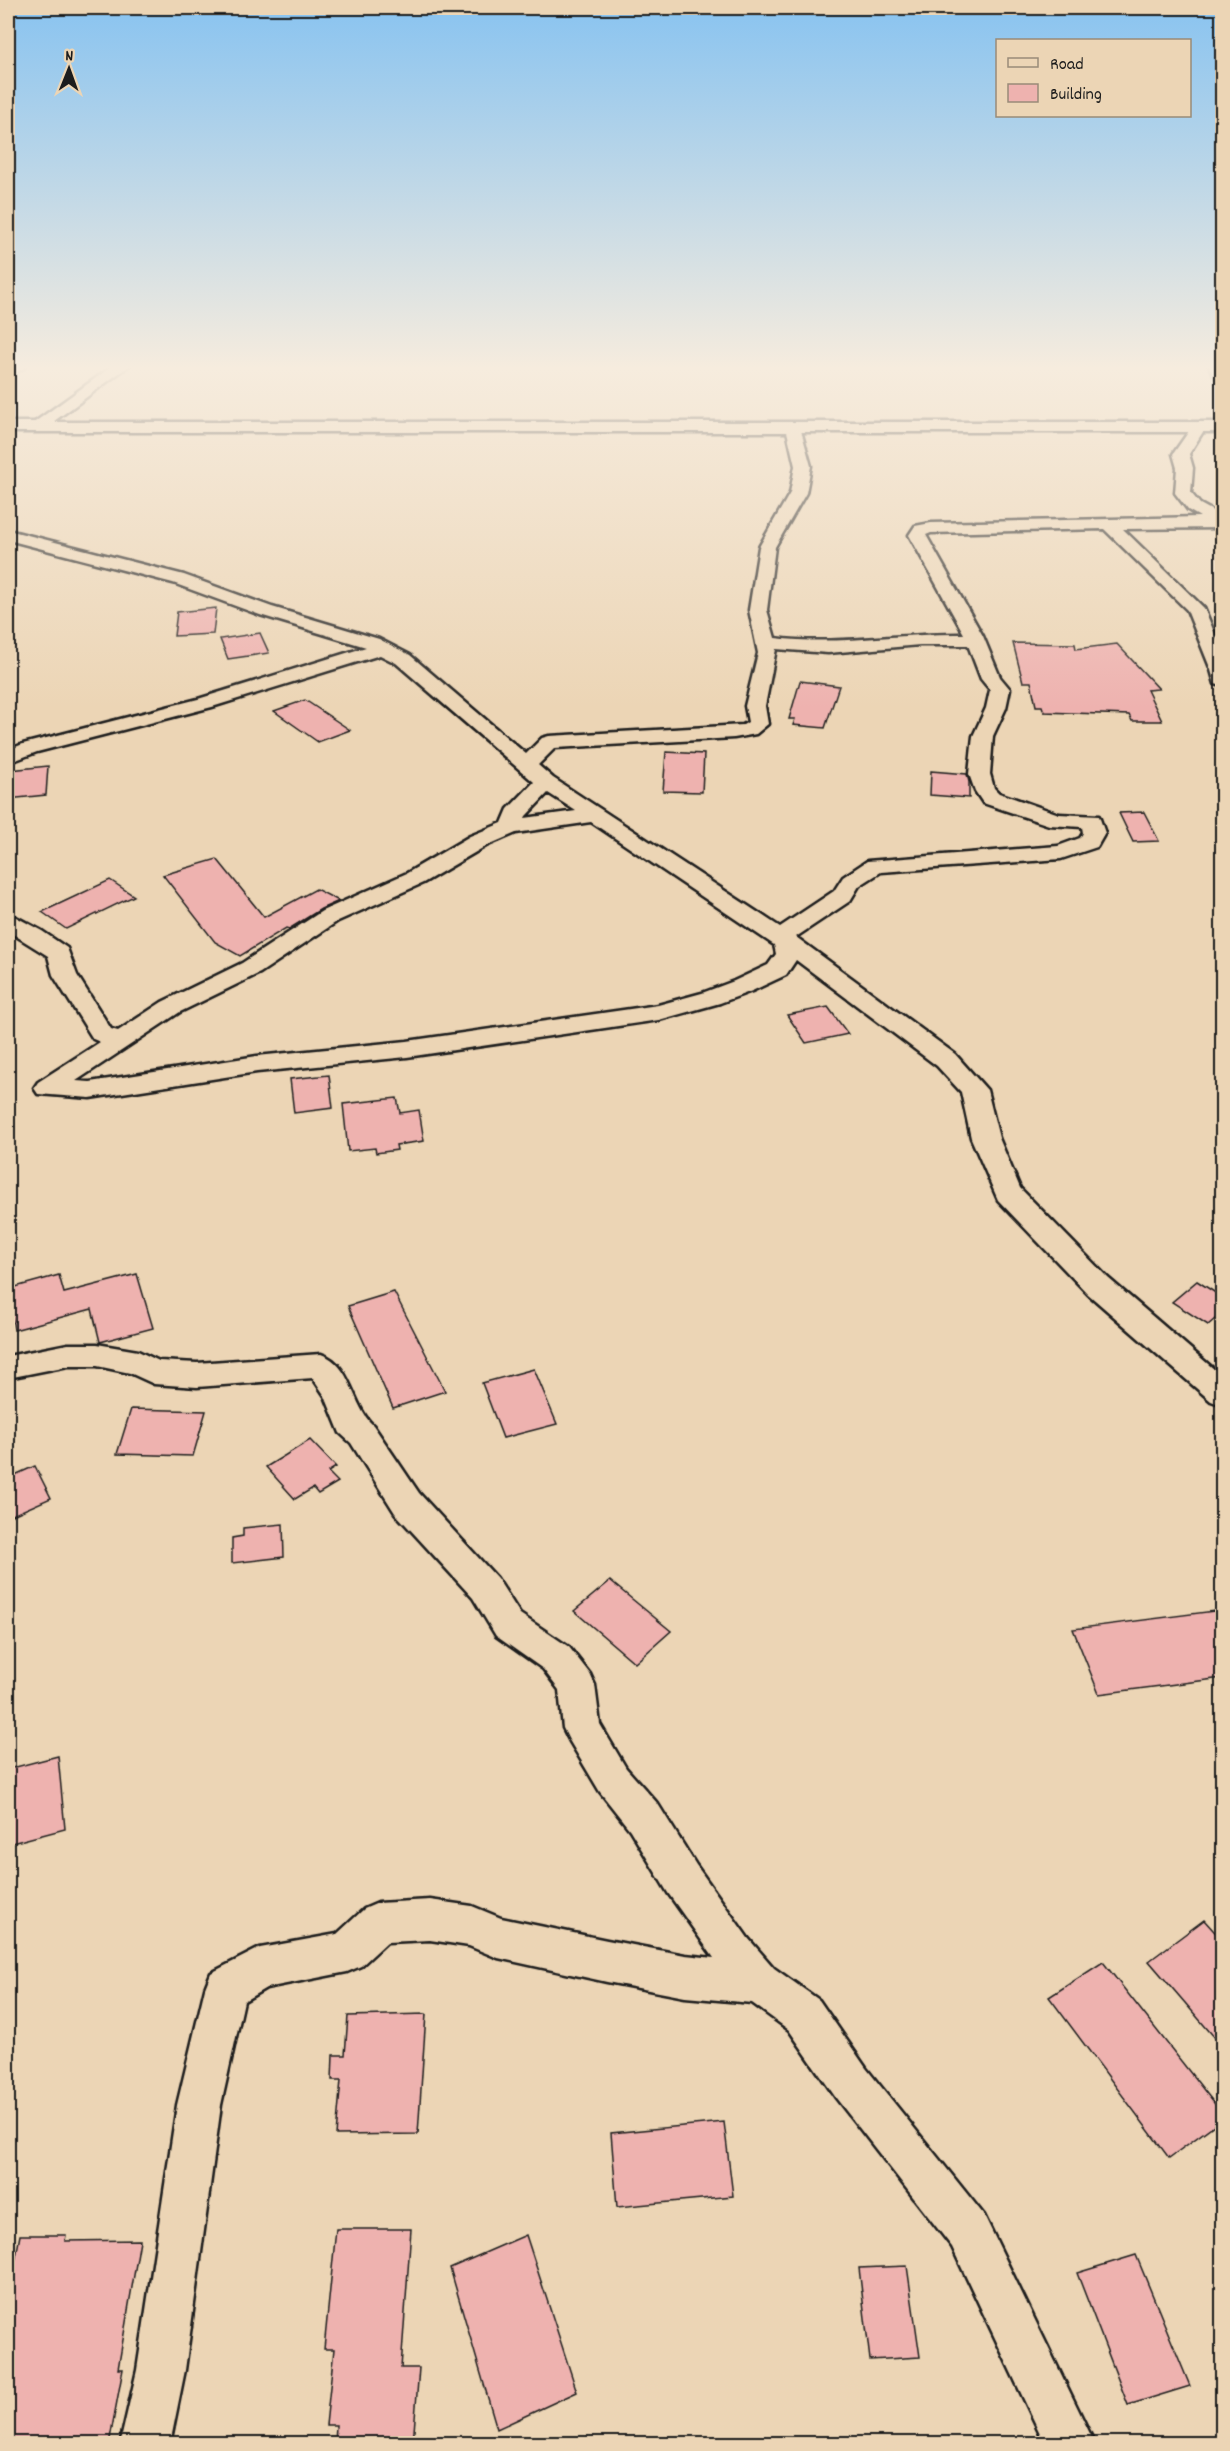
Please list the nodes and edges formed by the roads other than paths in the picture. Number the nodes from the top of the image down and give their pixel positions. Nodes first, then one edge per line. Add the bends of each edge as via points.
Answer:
1 (801, 479) edge
2 (1184, 479) edge
3 (1220, 523) edge
4 (1110, 526) junction
5 (8, 535) edge
6 (975, 640) junction
7 (766, 642) junction
8 (382, 648) junction
9 (1222, 680) edge
10 (499, 741) junction
11 (549, 742) junction
12 (8, 757) edge
13 (527, 764) junction
14 (546, 782) junction
15 (595, 815) junction
16 (511, 827) junction
17 (8, 922) edge
18 (784, 941) junction
19 (122, 1040) junction
20 (8, 1367) edge
21 (1222, 1394) edge
22 (759, 1983) junction
23 (145, 2444) edge
24 (1071, 2444) edge

1 - 7 street via 798,493 767,547 758,610
2 - 3 street via 1183,493 1194,507
3 - 4 street
4 - 6 street via 921,530 917,535
4 - 9 street via 1195,608
5 - 8 street via 178,579
6 - 7 street via 920,639 828,647
6 - 18 street via 991,678 1000,689 997,709 983,735 978,777 987,794 1057,820 1091,821 1094,833 1089,842 1061,852 875,866 850,882 842,896 784,935
7 - 11 street via 755,706 758,724 749,730
8 - 10 street via 403,659
8 - 12 street via 292,678
10 - 11 street
10 - 13 street
11 - 13 street
13 - 14 street
14 - 15 street
14 - 16 street via 516,814
15 - 16 street
15 - 18 street
16 - 19 street via 478,841 415,878 330,916 251,968 171,1007
17 - 19 street via 59,953 65,975 102,1034
18 - 19 street via 788,954 777,970 711,998 659,1012 407,1049 257,1064 90,1090 47,1088
18 - 21 street via 946,1060 974,1090 985,1138 1008,1193 1098,1286
20 - 22 street via 68,1355 97,1355 138,1363 154,1372 197,1375 321,1366 339,1392 351,1424 362,1434 407,1503 485,1588 508,1625 556,1658 577,1685 582,1728 613,1780 644,1817 689,1888
22 - 23 street via 686,1976 607,1961 498,1938 472,1926 430,1920 378,1923 347,1952 260,1970 226,1988 199,2105 161,2370
22 - 24 street via 804,2015 851,2083 968,2231

